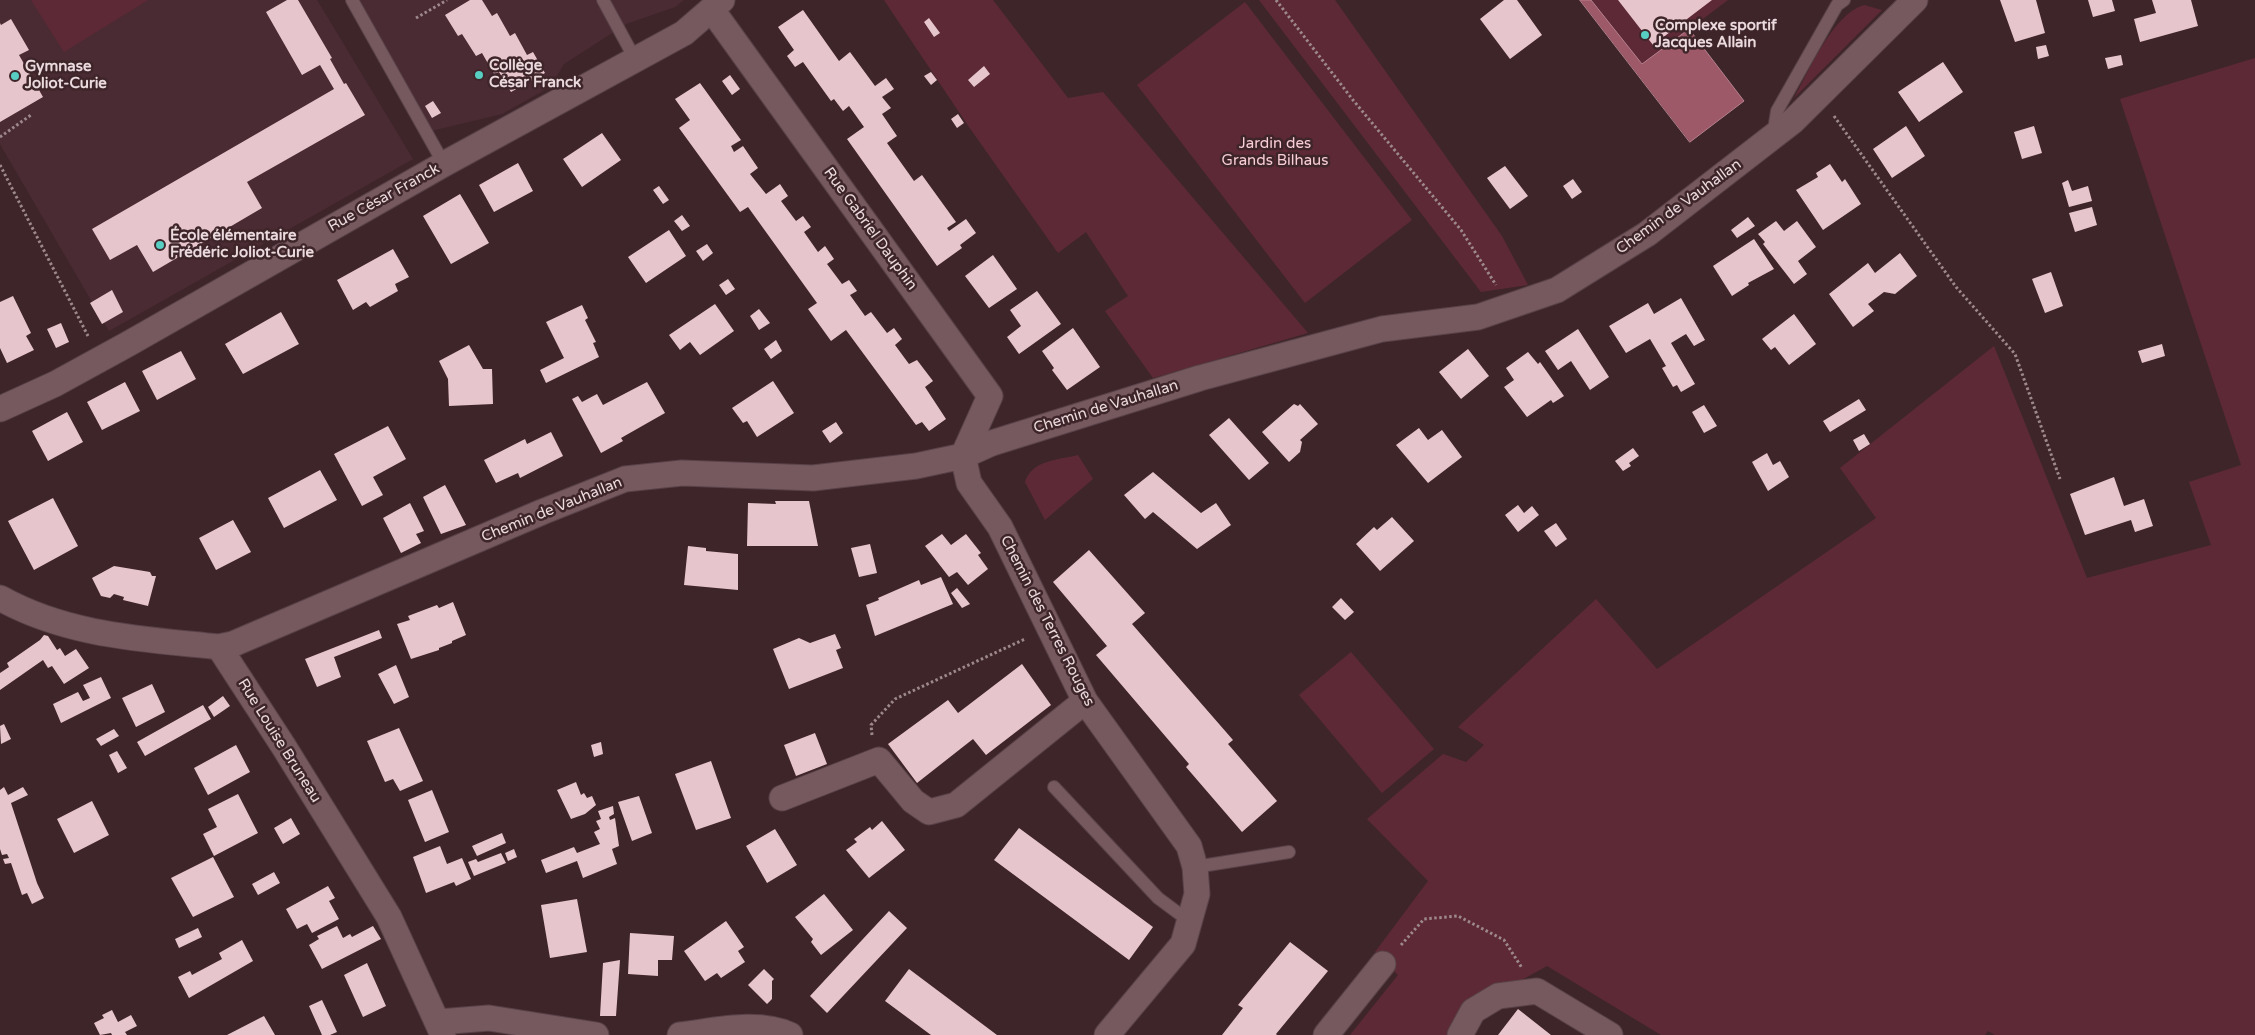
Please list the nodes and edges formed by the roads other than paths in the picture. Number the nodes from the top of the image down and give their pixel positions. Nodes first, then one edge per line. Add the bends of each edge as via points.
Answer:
1 (352, 0) edge
2 (603, 0) edge
3 (1844, 0) edge
4 (1908, 2) edge
5 (717, 5) edge
6 (635, 59) junction
7 (1773, 138) junction
8 (444, 164) junction
9 (0, 409) edge
10 (963, 456) junction
11 (0, 598) edge
12 (219, 647) junction
13 (1085, 701) junction
14 (1054, 787) dead end
15 (782, 798) dead end
16 (1289, 852) dead end
17 (1195, 868) junction
18 (1190, 921) junction
19 (1383, 964) road end
20 (441, 1028) edge
21 (1115, 1032) edge
22 (596, 1035) edge
23 (680, 1035) edge
24 (790, 1035) edge
25 (1326, 1035) edge
26 (1460, 1035) edge
27 (1610, 1035) edge

1 - 8 lane
2 - 6 lane
3 - 7 lane via 1837,5 1777,111
4 - 7 street, Chemin de Vauhallan via 1820,96
5 - 6 street, Rue César Franck via 684,33
5 - 10 street, Rue Gabriel Dauphin via 990,396
6 - 8 street, Rue César Franck
7 - 10 street, Chemin de Vauhallan via 1647,234 1557,290 1478,317 1382,329 1210,375 992,443
8 - 9 street, Rue César Franck via 55,384
10 - 12 street, Chemin de Vauhallan via 916,466 813,478 682,473 625,479 233,644
10 - 13 street, Chemin des Terres Rouges via 969,483 1000,527
11 - 12 street via 25,612 106,635
12 - 20 street, Rue Louise Bruneau via 389,917
13 - 15 street via 956,805 929,812 913,801 879,760
13 - 17 street, Chemin des Terres Rouges via 1189,846
14 - 18 lane via 1158,898
16 - 17 lane
17 - 18 street, Chemin des Terres Rouges via 1197,894
18 - 21 street, Chemin des Terres Rouges via 1183,944
19 - 25 street
20 - 22 street via 488,1018
23 - 24 street via 760,1027
26 - 27 street via 1473,1011 1498,996 1537,991

